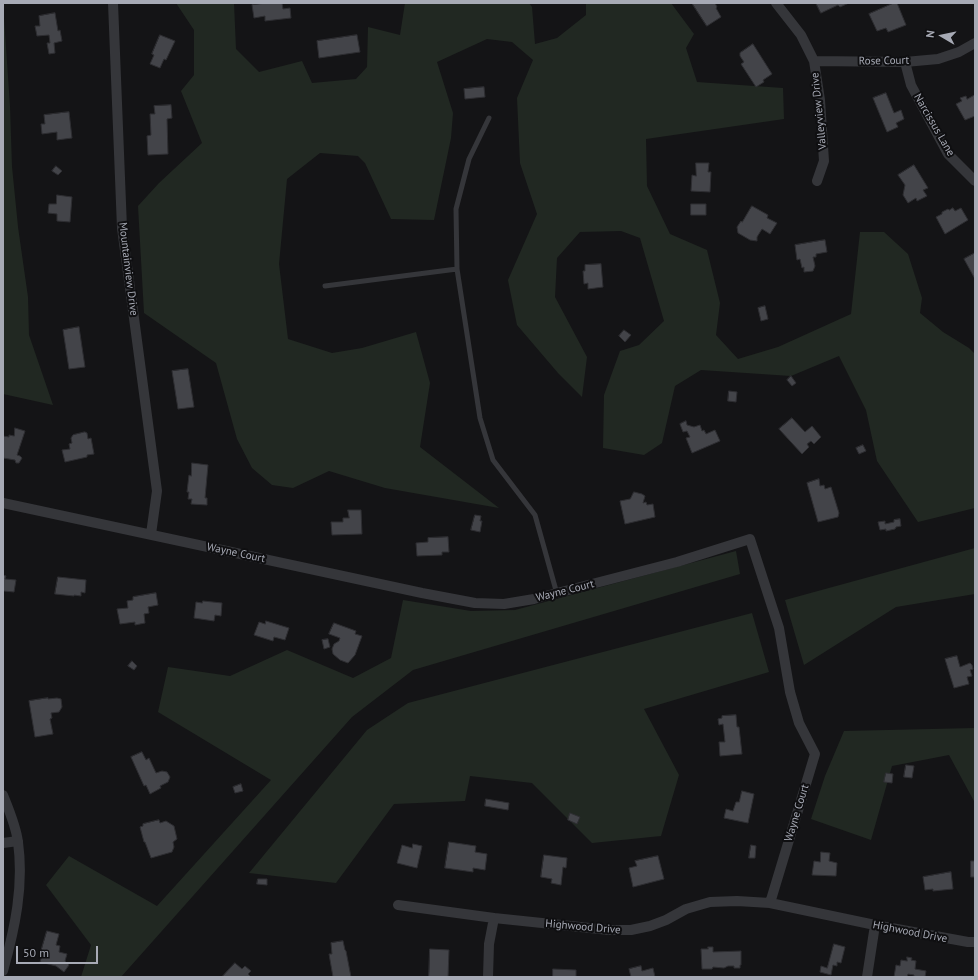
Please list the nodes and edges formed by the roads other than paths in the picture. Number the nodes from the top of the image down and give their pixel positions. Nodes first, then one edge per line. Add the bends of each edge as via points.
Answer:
1 (113, 3) edge
2 (776, 3) edge
3 (975, 43) edge
4 (814, 61) junction
5 (905, 62) junction
6 (489, 118) dead end
7 (817, 181) dead end
8 (975, 181) edge
9 (457, 269) junction
10 (325, 286) dead end
11 (3, 503) edge
12 (151, 534) junction
13 (557, 594) junction
14 (3, 795) edge
15 (18, 841) junction
16 (3, 843) edge
17 (770, 903) junction
18 (398, 905) dead end
19 (494, 918) junction
20 (875, 925) junction
21 (975, 942) edge
22 (3, 971) edge
23 (488, 977) edge
24 (866, 977) edge

1 - 12 street, Mountainview Drive via 122,228 157,491
2 - 4 street, Valleyview Drive via 801,35
3 - 5 street, Rose Court via 938,59
4 - 5 street, Rose Court
4 - 7 street, Valleyview Drive via 820,100 824,161
5 - 8 street, Narcissus Lane via 911,85 948,154
6 - 9 lane via 469,159 456,209
9 - 10 lane
9 - 13 lane via 480,418 493,460 535,515
11 - 12 street, Wayne Court
12 - 13 street, Wayne Court via 475,603 504,604
13 - 17 street, Wayne Court via 750,539 779,628 793,704 799,723 815,754
14 - 15 street
15 - 16 street
15 - 22 street via 20,892
17 - 19 street, Highwood Drive via 710,902 686,909 650,926 631,930
17 - 20 street, Highwood Drive
18 - 19 street, Highwood Drive
19 - 23 street via 489,944
20 - 21 street, Highwood Drive
20 - 24 street

